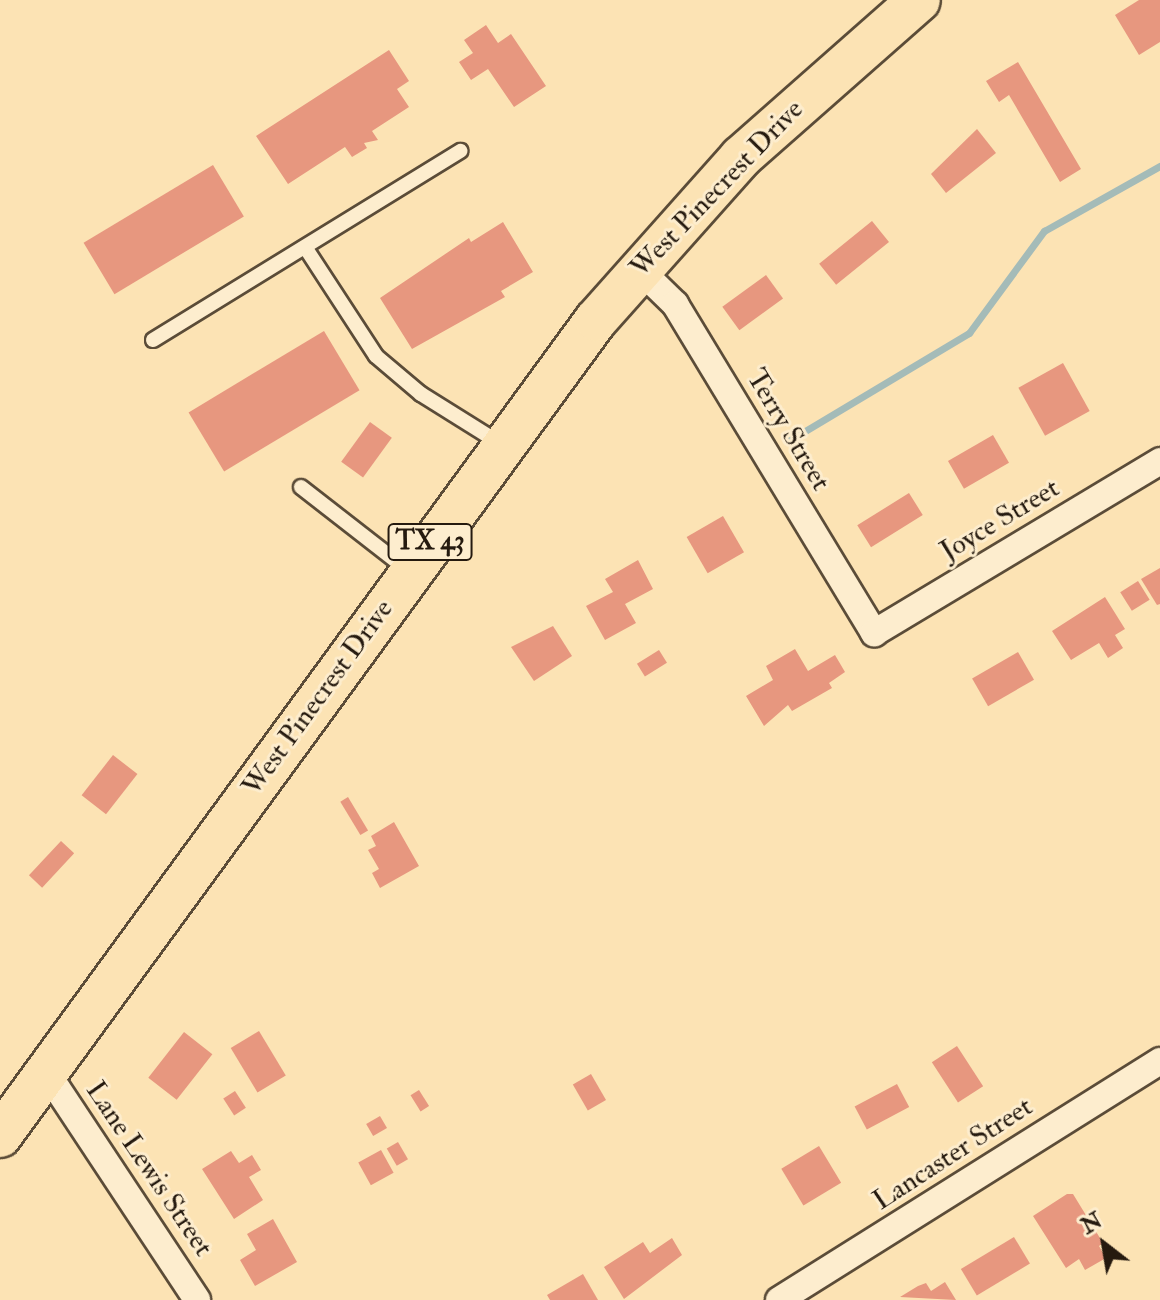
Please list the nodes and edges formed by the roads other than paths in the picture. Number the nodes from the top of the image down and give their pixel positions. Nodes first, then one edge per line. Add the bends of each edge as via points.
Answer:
1 (919, 0) edge
2 (460, 151) dead end
3 (305, 247) junction
4 (638, 268) junction
5 (153, 340) dead end
6 (502, 444) junction
7 (1160, 461) edge
8 (301, 487) dead end
9 (409, 571) junction
10 (874, 633) joint
11 (1160, 1061) edge
12 (47, 1073) junction
13 (6, 1122) edge
14 (197, 1300) edge
15 (779, 1300) edge

1 - 4 main road, West Pinecrest Drive / TX 43 via 741,157
2 - 3 lane
3 - 5 lane
3 - 6 lane via 376,356 421,394
4 - 6 main road, West Pinecrest Drive / TX 43
4 - 10 street, Terry Street via 675,304
6 - 9 main road, West Pinecrest Drive / TX 43
7 - 10 street, Joyce Street
8 - 9 lane
9 - 12 main road, West Pinecrest Drive / TX 43
11 - 15 street, Lancaster Street
12 - 13 main road, West Pinecrest Drive / TX 43
12 - 14 street, Lane Lewis Street

